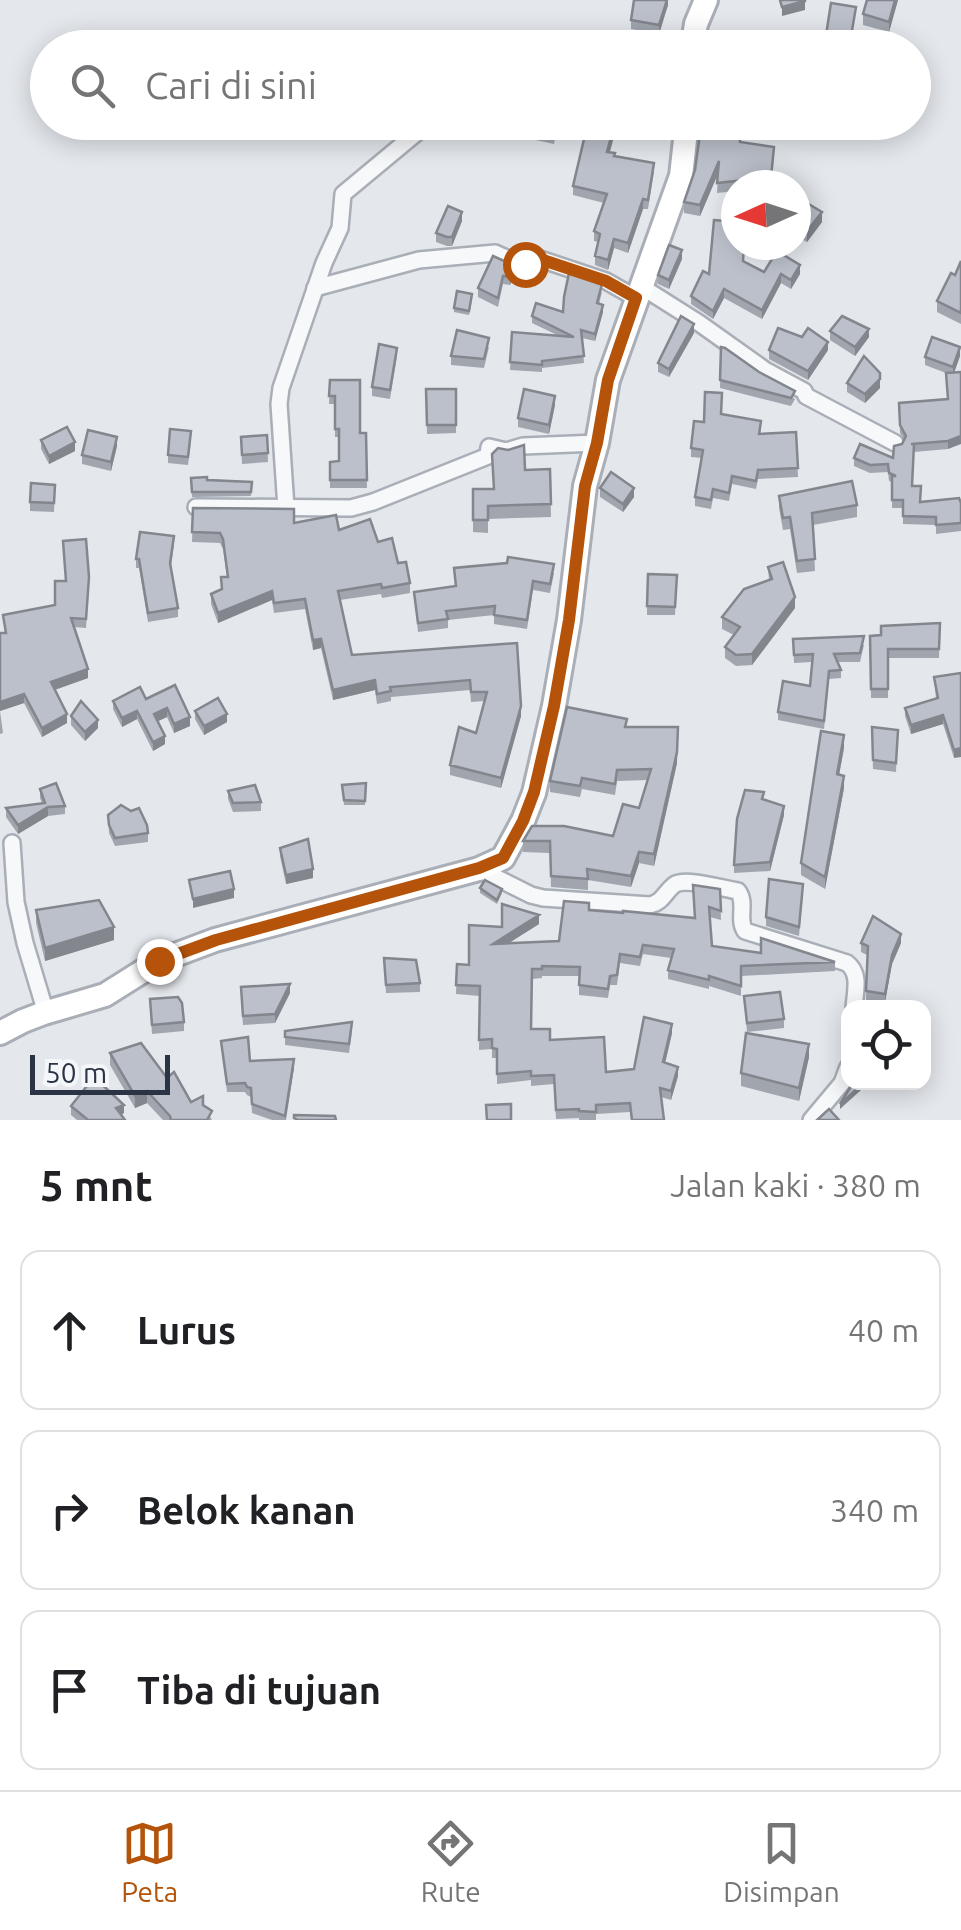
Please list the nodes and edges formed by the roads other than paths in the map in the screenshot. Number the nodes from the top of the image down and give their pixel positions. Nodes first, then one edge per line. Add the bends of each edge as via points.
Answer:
1 (706, 0) edge
2 (695, 30) edge
3 (408, 140) edge
4 (685, 140) edge
5 (316, 288) junction
6 (638, 293) junction
7 (597, 443) junction
8 (895, 443) edge
9 (196, 507) edge
10 (286, 508) junction
11 (12, 844) dead end
12 (479, 868) junction
13 (855, 1000) edge
14 (46, 1013) junction
15 (0, 1033) edge
16 (841, 1085) edge
17 (811, 1120) edge

1 - 2 street
3 - 5 street via 346,190 340,228
4 - 6 street via 681,176
5 - 6 street via 414,261 496,253 522,265 537,258
5 - 10 street via 279,396
6 - 7 street via 608,380
6 - 8 street
7 - 10 street via 489,447 488,456 362,506
7 - 12 street via 534,792 503,858
9 - 10 street
11 - 14 street via 16,902
12 - 13 street via 542,898 650,906 682,882 738,891 748,934 847,963 856,979
12 - 14 street via 216,940 159,961 105,995
14 - 15 street
16 - 17 street

